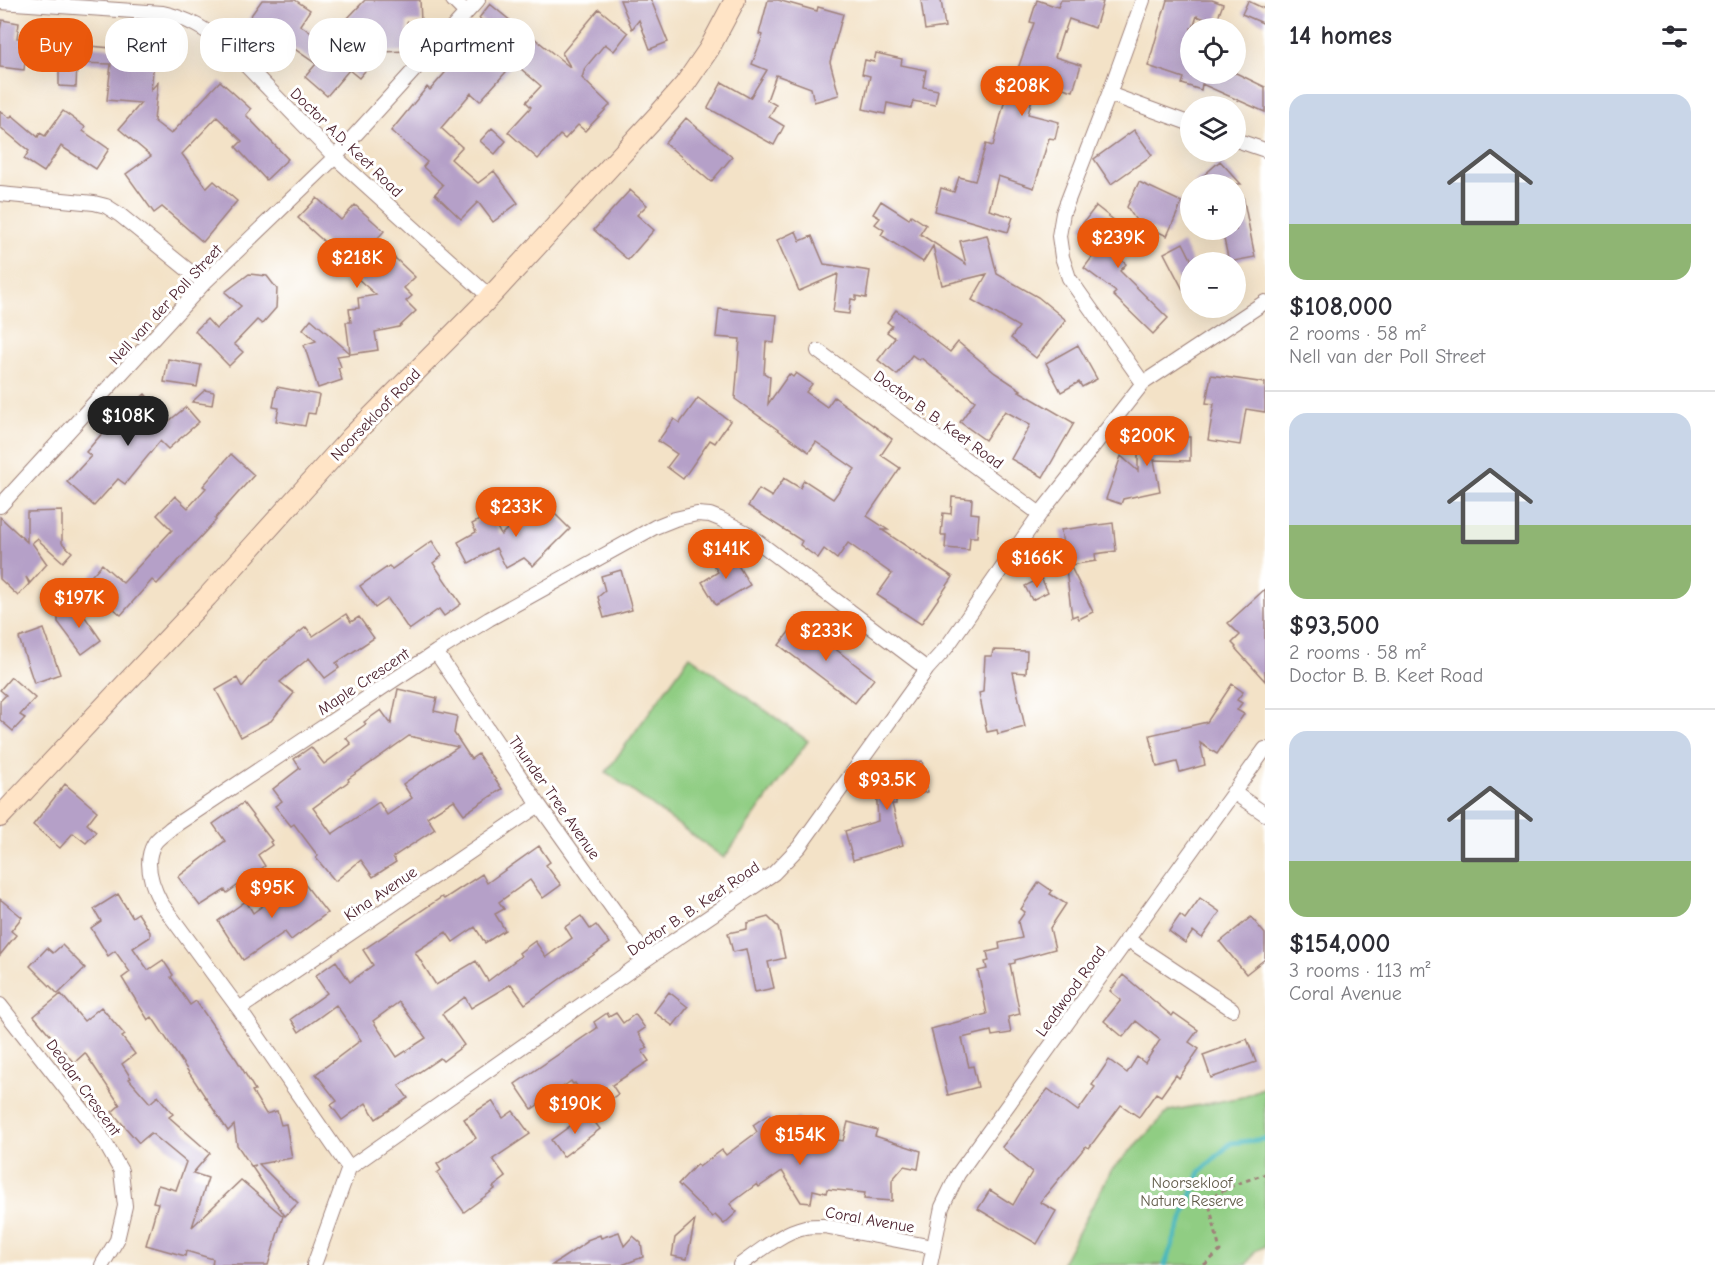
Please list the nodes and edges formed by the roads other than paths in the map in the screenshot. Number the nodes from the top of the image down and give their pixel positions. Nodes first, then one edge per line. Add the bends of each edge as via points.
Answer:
1 (453, 0) edge
2 (478, 0) edge
3 (735, 0) edge
4 (1143, 0) edge
5 (0, 2) edge
6 (466, 13) junction
7 (1109, 94) junction
8 (1180, 120) edge
9 (1246, 143) edge
10 (1265, 150) edge
11 (334, 157) junction
12 (0, 194) edge
13 (204, 283) junction
14 (490, 297) junction
15 (1265, 302) edge
16 (818, 351) dead end
17 (1143, 383) junction
18 (0, 506) edge
19 (1040, 514) junction
20 (436, 652) junction
21 (927, 669) junction
22 (1265, 749) edge
23 (1233, 792) junction
24 (539, 805) junction
25 (1265, 814) edge
26 (0, 817) edge
27 (1127, 939) junction
28 (648, 958) junction
29 (0, 1005) edge
30 (239, 1009) junction
31 (1232, 1009) dead end
32 (349, 1168) junction
33 (933, 1247) junction
34 (102, 1265) edge
35 (314, 1265) edge
36 (740, 1265) edge
37 (930, 1265) edge

1 - 6 street
2 - 6 street, Nell van der Poll Street
3 - 14 street, Noorsekloof Road via 685,84
4 - 7 street
5 - 11 street, Doctor A.D. Keet Road via 163,13 195,24 225,45
6 - 11 street, Nell van der Poll Street
7 - 8 street
7 - 17 street via 1063,213 1059,236 1069,278
9 - 10 street
11 - 13 street, Nell van der Poll Street
11 - 14 street, Doctor A.D. Keet Road
12 - 13 street via 106,206
13 - 18 street, Nell van der Poll Street
14 - 26 street, Noorsekloof Road via 351,437
15 - 17 street, Doctor B. B. Keet Road
16 - 19 street, Doctor B. B. Keet Road
17 - 19 street, Doctor B. B. Keet Road
19 - 21 street, Doctor B. B. Keet Road
20 - 21 street, Maple Crescent via 655,527 697,514 710,515 745,532
20 - 24 street, Thunder Tree Avenue
20 - 30 street, Maple Crescent via 154,842 149,872 154,890
21 - 28 street, Doctor B. B. Keet Road via 799,846 774,873
22 - 23 street, Leadwood Road
23 - 25 street
23 - 27 street, Leadwood Road
24 - 28 street, Thunder Tree Avenue
24 - 30 street, Kina Avenue
27 - 31 street
27 - 33 street, Leadwood Road via 958,1174 942,1207
28 - 32 street, Doctor B. B. Keet Road
29 - 34 street, Deodar Crescent via 96,1127 121,1171 125,1206 117,1240
30 - 32 street, Maple Crescent
32 - 35 street
33 - 36 street, Coral Avenue via 807,1226 778,1239
33 - 37 street, Leadwood Road

